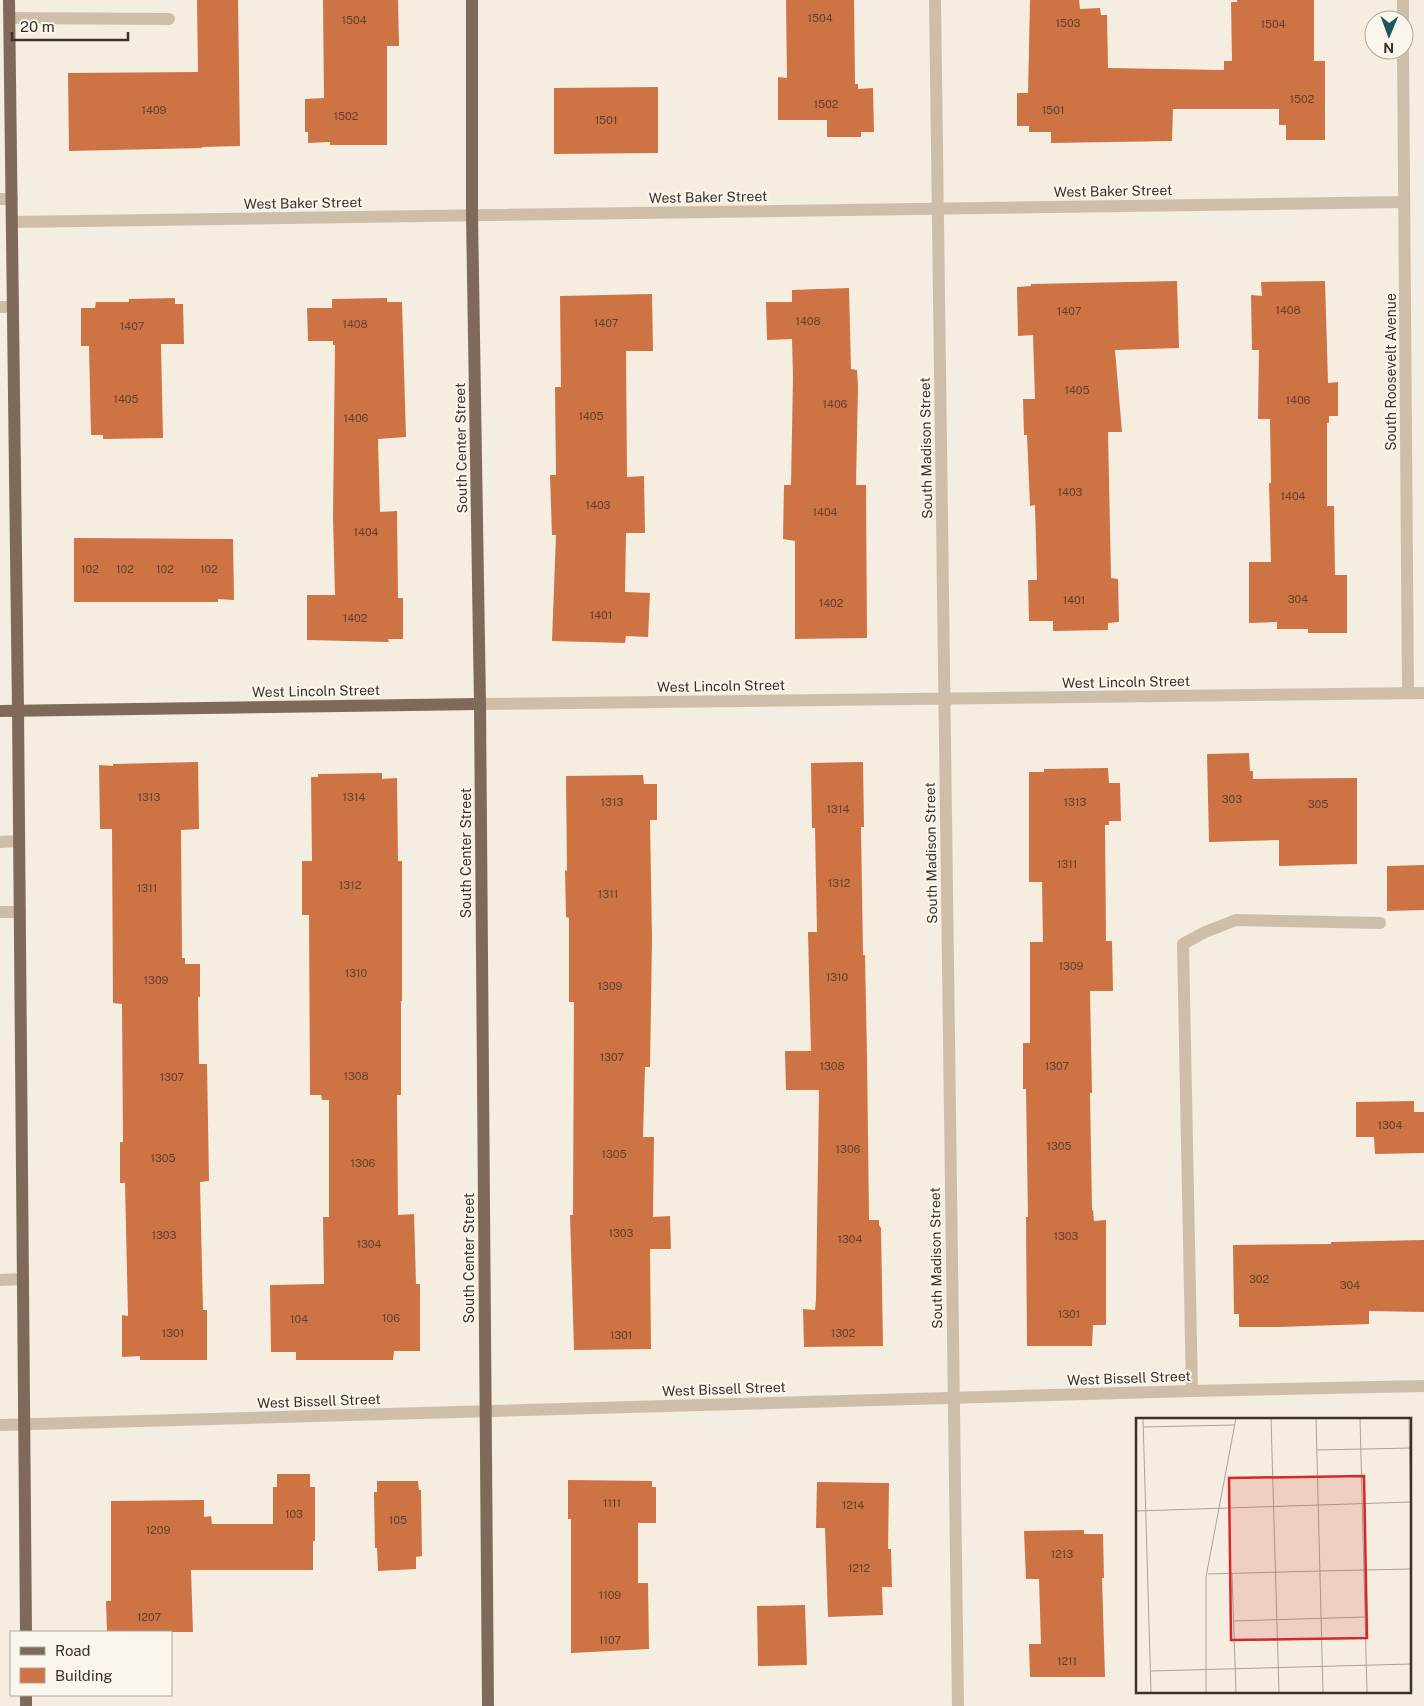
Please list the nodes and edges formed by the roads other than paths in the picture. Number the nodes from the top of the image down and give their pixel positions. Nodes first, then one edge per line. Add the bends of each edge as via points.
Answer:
1 (9, 0) edge
2 (472, 0) edge
3 (935, 0) edge
4 (10, 18) junction
5 (169, 19) dead end
6 (1403, 60) edge
7 (5, 104) edge
8 (6, 199) edge
9 (1404, 202) junction
10 (938, 208) junction
11 (472, 215) junction
12 (12, 222) junction
13 (6, 307) edge
14 (1408, 693) junction
15 (1424, 693) edge
16 (944, 699) junction
17 (480, 704) junction
18 (18, 710) junction
19 (0, 711) edge
20 (19, 841) junction
21 (0, 842) edge
22 (0, 912) edge
23 (20, 912) junction
24 (1380, 923) dead end
25 (24, 1279) junction
26 (0, 1280) edge
27 (1424, 1386) edge
28 (1192, 1391) junction
29 (953, 1399) junction
30 (485, 1411) junction
31 (0, 1425) edge
32 (25, 1425) junction
33 (26, 1631) edge
34 (488, 1706) edge
35 (958, 1706) edge

1 - 4 main road
2 - 11 main road, South Center Street
3 - 10 street, South Madison Street
4 - 5 street
4 - 7 main road
6 - 9 street, South Roosevelt Avenue
7 - 8 main road
8 - 12 main road
9 - 10 street, West Baker Street
9 - 14 street, South Roosevelt Avenue
10 - 11 street, West Baker Street
10 - 16 street, South Madison Street
11 - 12 street, West Baker Street
11 - 17 main road, South Center Street
12 - 13 main road
13 - 18 main road
14 - 15 street, West Lincoln Street
14 - 16 street, West Lincoln Street
16 - 17 street, West Lincoln Street
16 - 29 street, South Madison Street
17 - 18 main road, West Lincoln Street
17 - 30 main road, South Center Street
18 - 19 main road, West Lincoln Street
18 - 20 main road
20 - 21 street
20 - 23 main road
22 - 23 street
23 - 25 main road
24 - 28 street via 1236,920 1183,944
25 - 26 street
25 - 32 main road
27 - 28 street, West Bissell Street
28 - 29 street, West Bissell Street
29 - 30 street, West Bissell Street
29 - 35 street, South Madison Street
30 - 32 street, West Bissell Street
30 - 34 main road, South Center Street
31 - 32 street, West Bissell Street
32 - 33 main road

